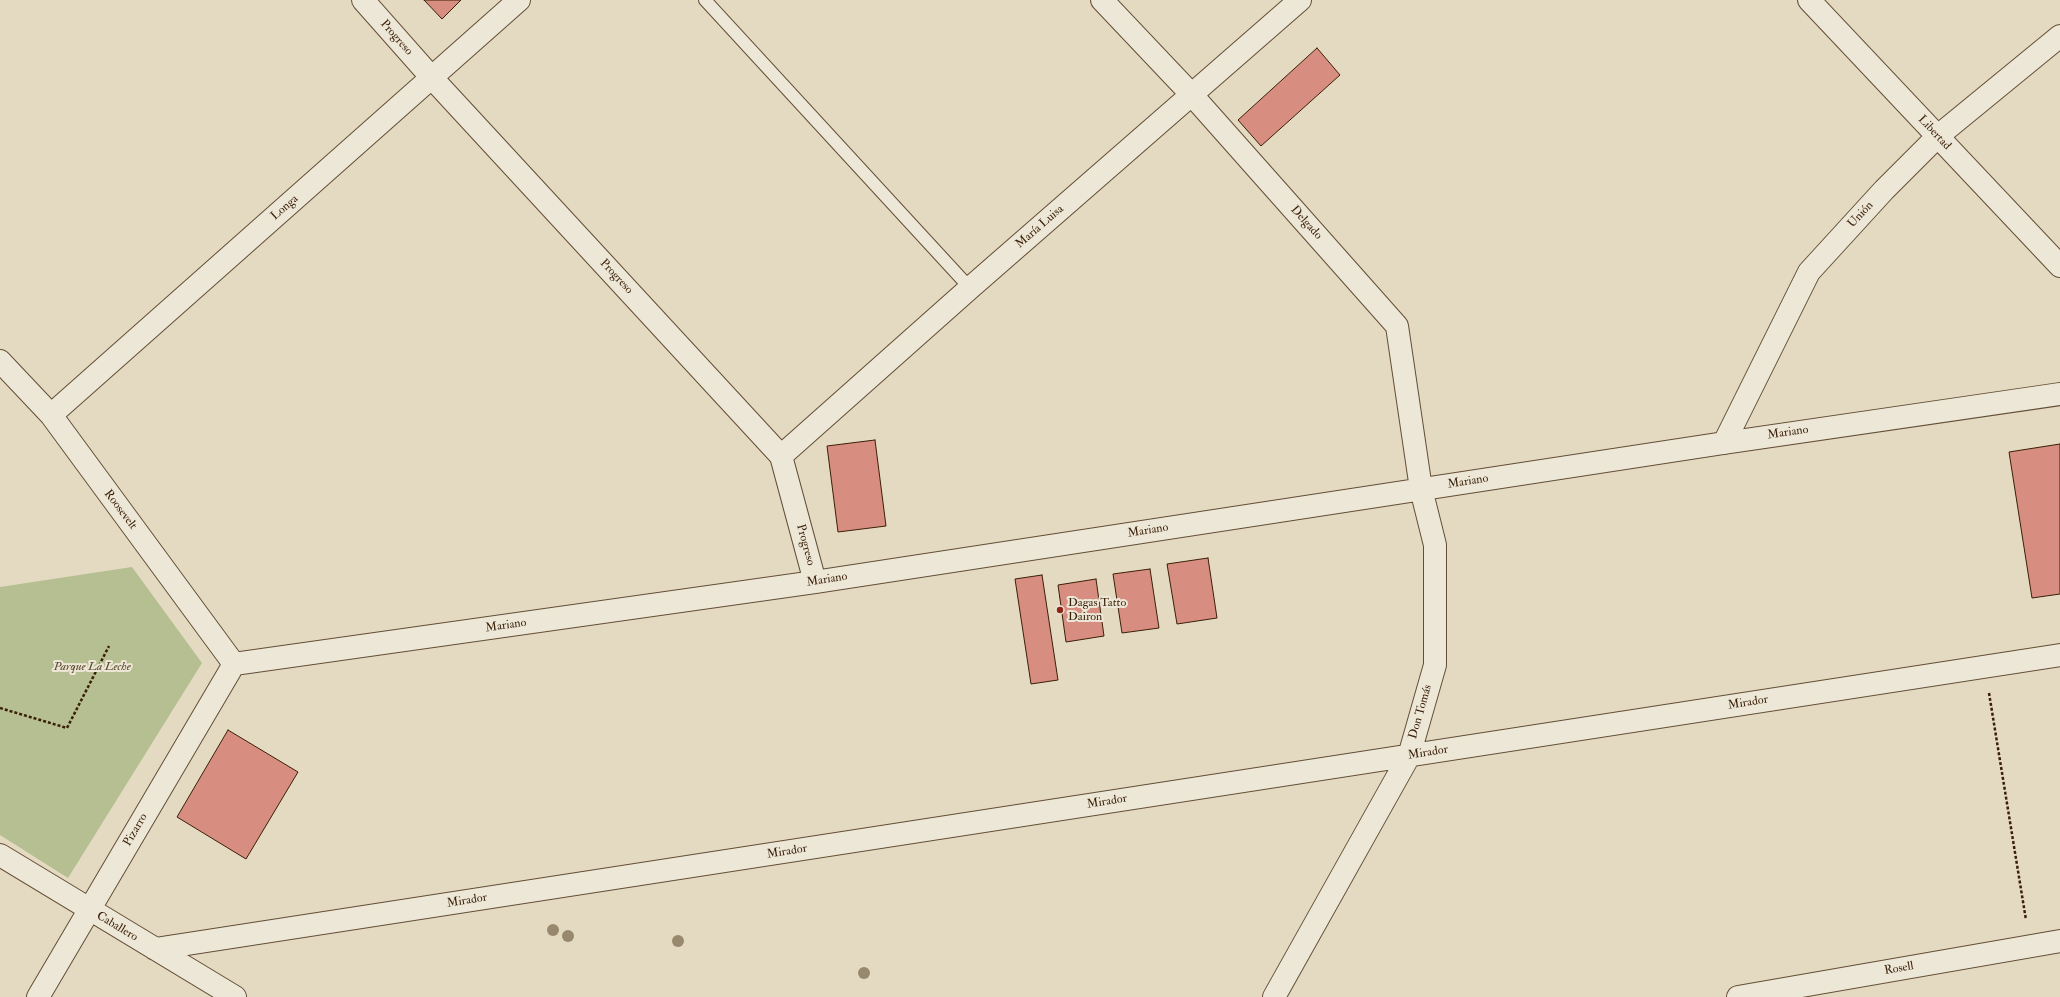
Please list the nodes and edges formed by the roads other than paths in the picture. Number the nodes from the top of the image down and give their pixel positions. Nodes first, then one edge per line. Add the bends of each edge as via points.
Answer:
1 (363, 0) edge
2 (519, 0) edge
3 (705, 0) edge
4 (1102, 0) edge
5 (1300, 0) edge
6 (1809, 0) edge
7 (2060, 36) edge
8 (432, 78) junction
9 (1192, 95) junction
10 (1938, 136) junction
11 (2060, 266) edge
12 (970, 288) junction
13 (0, 361) edge
14 (2060, 394) edge
15 (51, 415) junction
16 (1724, 443) junction
17 (781, 456) junction
18 (1421, 490) junction
19 (815, 582) junction
20 (2060, 655) edge
21 (234, 664) junction
22 (1408, 756) junction
23 (0, 855) edge
24 (89, 910) junction
25 (2060, 940) edge
26 (155, 949) junction
27 (38, 997) edge
28 (235, 997) edge
29 (1274, 997) edge
30 (1738, 997) edge

1 - 8 street, Progreso
2 - 8 street, Longa
3 - 12 lane
4 - 9 street, Delgado
5 - 9 street, María Luisa
6 - 10 street, Libertad
7 - 10 street, Unión
8 - 15 street, Longa
8 - 17 street, Progreso
9 - 12 street, María Luisa
9 - 18 street, Delgado via 1397,326
10 - 11 street, Libertad
10 - 16 street, Unión via 1884,190 1809,272
12 - 17 street, María Luisa
13 - 15 street, Roosevelt
14 - 16 street, Mariano
15 - 21 street, Roosevelt
16 - 18 street, Mariano
17 - 19 street, Progreso
18 - 19 street, Mariano
18 - 22 street, Don Tomás via 1435,545 1435,665
19 - 21 street, Mariano
20 - 22 street, Mirador
21 - 24 street, Pizarro
22 - 26 street, Mirador
22 - 29 street, Don Tomás
23 - 24 street, Caballero
24 - 26 street, Caballero
24 - 27 street, Pizarro
25 - 30 street, Rosell
26 - 28 street, Caballero

